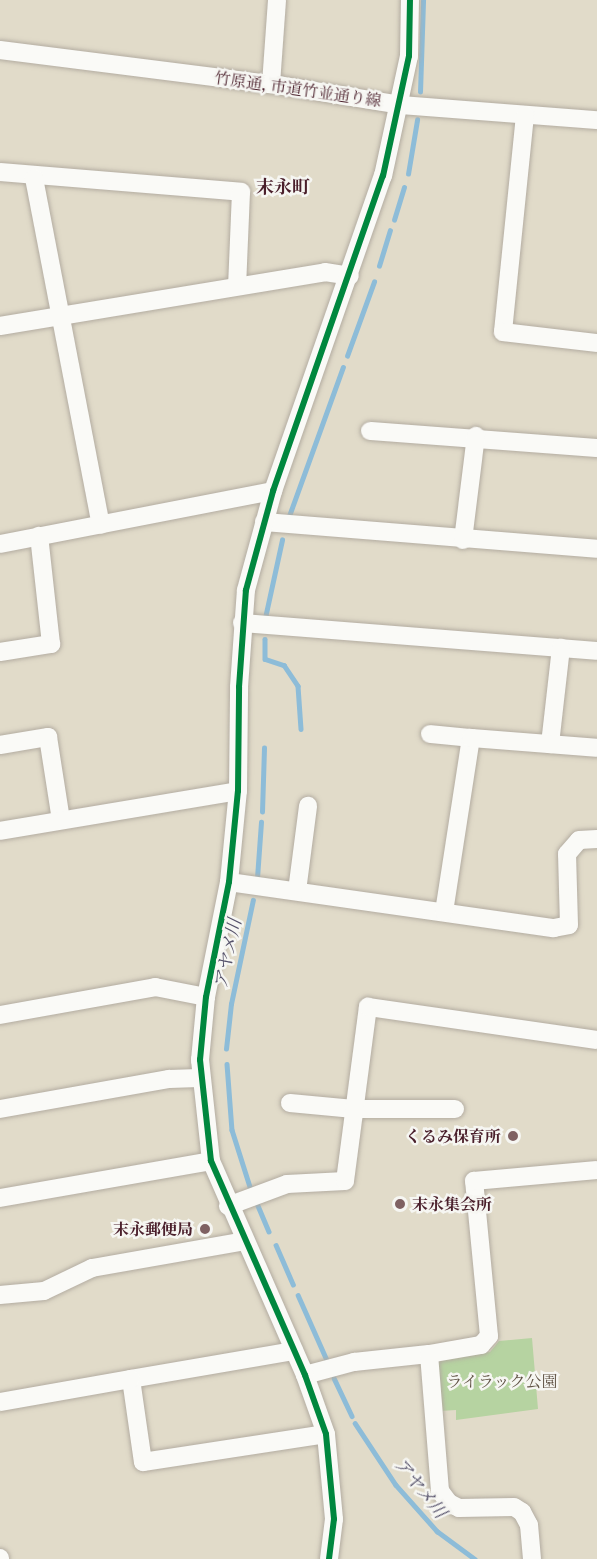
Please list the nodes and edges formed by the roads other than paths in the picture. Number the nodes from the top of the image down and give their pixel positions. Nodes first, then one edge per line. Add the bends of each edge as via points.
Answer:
1 (277, 0) edge
2 (410, 0) edge
3 (0, 50) edge
4 (272, 84) junction
5 (400, 105) junction
6 (525, 115) junction
7 (597, 120) edge
8 (0, 172) edge
9 (34, 178) junction
10 (350, 276) junction
11 (237, 286) junction
12 (61, 316) junction
13 (0, 326) edge
14 (597, 343) edge
15 (370, 431) dead end
16 (476, 436) junction
17 (597, 448) edge
18 (273, 491) junction
19 (264, 522) junction
20 (101, 525) junction
21 (39, 536) junction
22 (463, 540) junction
23 (0, 544) edge
24 (597, 549) edge
25 (242, 623) junction
26 (561, 648) junction
27 (597, 651) edge
28 (0, 652) edge
29 (430, 734) dead end
30 (471, 738) junction
31 (550, 744) junction
32 (0, 745) edge
33 (597, 748) edge
34 (238, 791) junction
35 (309, 806) dead end
36 (61, 820) junction
37 (0, 831) edge
38 (597, 839) edge
39 (229, 882) junction
40 (297, 891) junction
41 (444, 912) junction
42 (206, 997) junction
43 (0, 1015) edge
44 (597, 1040) edge
45 (199, 1077) junction
46 (290, 1103) dead end
47 (0, 1108) edge
48 (354, 1109) junction
49 (455, 1109) dead end
50 (211, 1161) junction
51 (597, 1170) edge
52 (0, 1198) edge
53 (228, 1206) junction
54 (245, 1241) junction
55 (0, 1295) edge
56 (294, 1351) junction
57 (429, 1354) junction
58 (305, 1375) junction
59 (131, 1379) junction
60 (0, 1402) edge
61 (326, 1434) junction
62 (329, 1559) edge
63 (532, 1559) edge

1 - 4 street
2 - 5 street via 409,56
3 - 4 street, 竹原通, 市道竹並通り線
4 - 5 street, 竹原通, 市道竹並通り線
5 - 6 street, 竹原通, 市道竹並通り線
5 - 10 street via 383,176
6 - 7 street, 竹原通, 市道竹並通り線
6 - 14 street via 503,332
8 - 9 street
9 - 11 street via 241,192
9 - 12 street
10 - 11 street via 325,272
10 - 18 street
11 - 12 street
12 - 13 street
12 - 20 street
15 - 16 street
16 - 17 street
16 - 22 street
18 - 19 street
18 - 20 street
19 - 22 street
19 - 25 street via 252,560
20 - 21 street
21 - 23 street
21 - 28 street via 51,644
22 - 24 street
25 - 26 street
25 - 34 street
26 - 27 street
26 - 31 street
29 - 30 street
30 - 31 street
30 - 41 street
31 - 33 street
32 - 36 street via 48,737
34 - 36 street
34 - 39 street
35 - 40 street
36 - 37 street
38 - 41 street via 579,840 567,854 569,925 554,928
39 - 40 street
39 - 42 street
40 - 41 street
42 - 43 street via 155,987
42 - 45 street
44 - 48 street via 368,1007
45 - 47 street via 169,1078
45 - 50 street
46 - 48 street
48 - 49 street
48 - 53 street via 345,1181 287,1184
50 - 52 street
50 - 53 street
51 - 57 street via 474,1181 489,1336 481,1346
53 - 54 street
54 - 55 street via 92,1268 44,1291
54 - 56 street
56 - 58 street
56 - 59 street
57 - 58 street via 354,1362
57 - 63 street via 441,1491 449,1503 459,1508 514,1507 522,1512 529,1524
58 - 61 street
59 - 60 street
59 - 61 street via 143,1462
61 - 62 street via 334,1519

